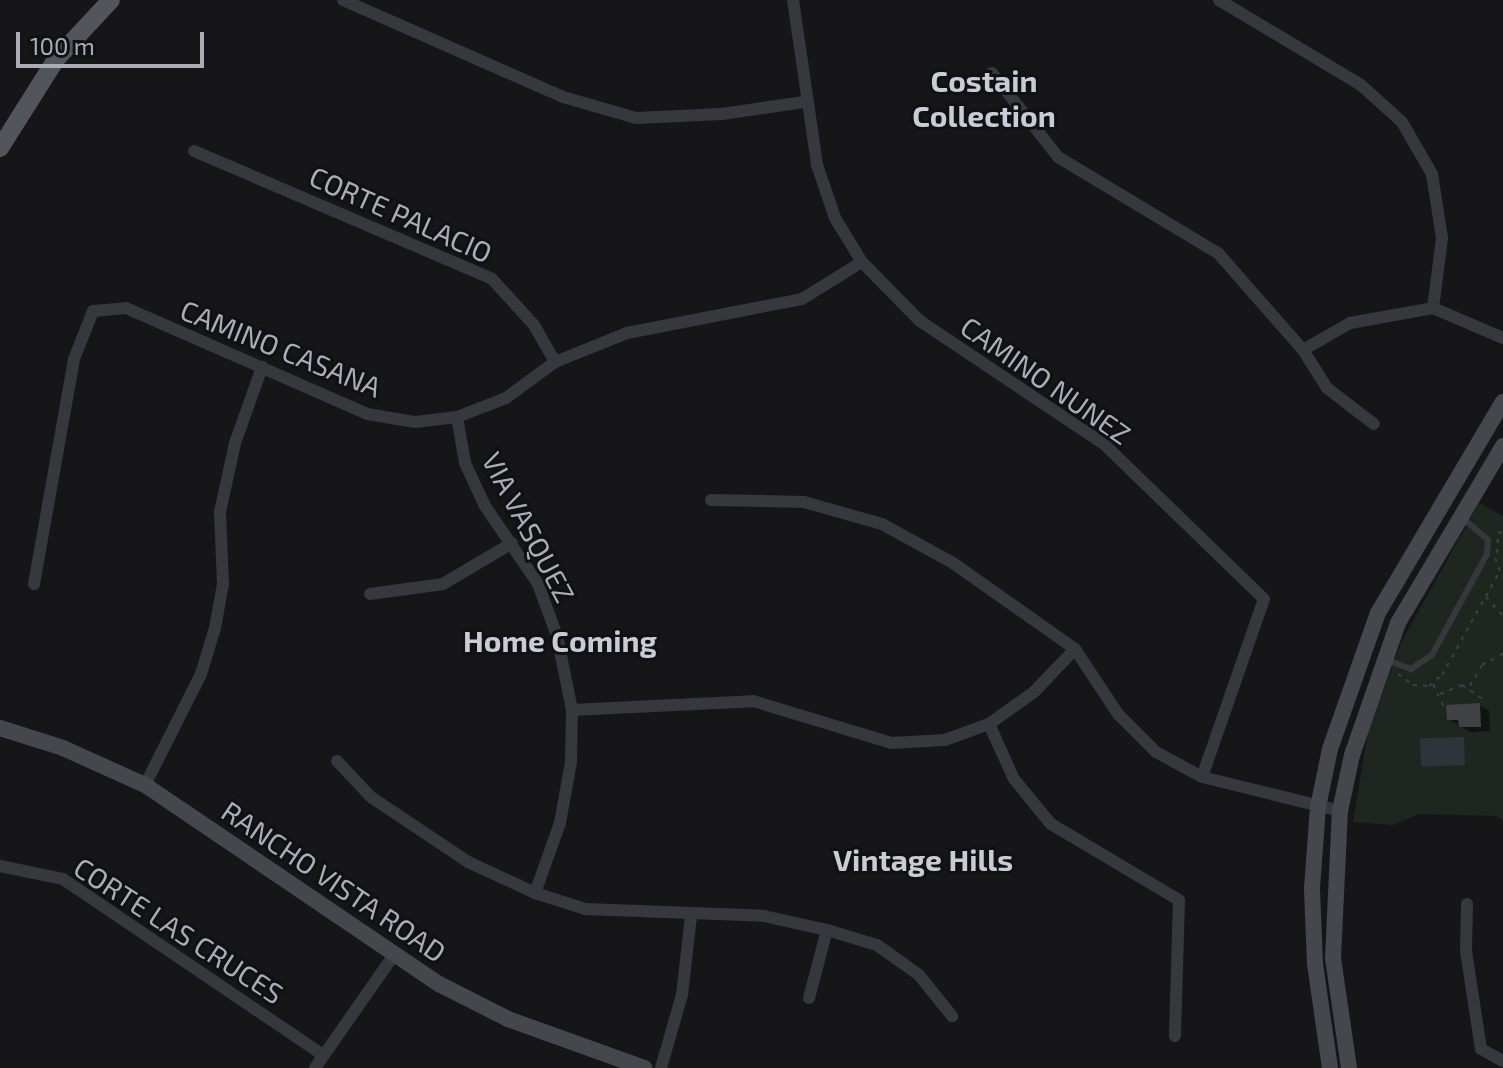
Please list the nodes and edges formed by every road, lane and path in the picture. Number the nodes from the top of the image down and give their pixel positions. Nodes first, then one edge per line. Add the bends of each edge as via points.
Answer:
1 (111, 0) edge
2 (343, 0) edge
3 (793, 0) edge
4 (1219, 0) edge
5 (992, 73) dead end
6 (804, 102) junction
7 (0, 148) edge
8 (194, 151) dead end
9 (862, 262) junction
10 (1433, 308) junction
11 (1503, 338) edge
12 (1303, 350) junction
13 (555, 362) junction
14 (262, 367) junction
15 (1503, 402) edge
16 (457, 417) junction
17 (1374, 424) dead end
18 (1503, 446) edge
19 (711, 500) dead end
20 (1461, 518) junction
21 (1503, 532) edge
22 (512, 543) junction
23 (34, 584) dead end
24 (370, 594) dead end
25 (1485, 597) junction
26 (1503, 616) edge
27 (1075, 649) junction
28 (1503, 654) edge
29 (1391, 662) junction
30 (1432, 683) junction
31 (1470, 687) junction
32 (1440, 694) junction
33 (1483, 699) dead end
34 (1444, 708) dead end
35 (572, 710) junction
36 (989, 724) junction
37 (0, 728) edge
38 (337, 761) dead end
39 (1202, 777) junction
40 (145, 785) junction
41 (1318, 807) junction
42 (1340, 811) junction
43 (0, 866) edge
44 (535, 893) junction
45 (1467, 904) dead end
46 (691, 916) junction
47 (827, 930) junction
48 (393, 956) junction
49 (809, 998) dead end
50 (952, 1016) dead end
51 (1175, 1036) dead end
52 (323, 1055) junction
53 (1503, 1061) edge
54 (315, 1068) edge
55 (644, 1068) edge
56 (661, 1068) edge
57 (1330, 1068) edge
58 (1349, 1068) edge

1 - 7 main road via 57,58
2 - 6 street via 563,97 636,118 722,114
3 - 6 street, CAMINO NUNEZ
4 - 10 street via 1361,85 1402,122 1432,174 1442,238
5 - 12 street via 1058,157 1218,253
6 - 9 street, CAMINO NUNEZ via 835,218
8 - 13 street, CORTE PALACIO via 492,279 534,325
9 - 13 street, CAMINO CASANA via 802,299 627,333
9 - 39 street, CAMINO NUNEZ via 920,321 1105,445 1264,599
10 - 11 street
10 - 12 street via 1350,323
12 - 17 street via 1327,388
13 - 16 street, CAMINO CASANA via 506,398
14 - 16 street, CAMINO CASANA via 367,414 415,422
14 - 23 street, CAMINO CASANA via 126,308 93,311 74,359
14 - 40 street via 235,443 220,512 223,584 215,628 201,674
15 - 41 main road via 1378,613 1348,690
16 - 22 street, VIA VASQUEZ via 465,463
18 - 20 main road
19 - 27 street via 804,502 882,524 953,563
20 - 29 main road via 1398,623
20 - 29 lane via 1488,540 1487,554 1432,655 1411,669
21 - 25 path via 1498,533 1495,558 1500,571
22 - 24 street via 443,584
22 - 35 street, VIA VASQUEZ via 538,584 557,636
25 - 26 path
25 - 30 path via 1449,666
27 - 36 street via 1034,692
27 - 39 street via 1118,714 1156,752
28 - 31 path via 1482,665
29 - 30 path via 1398,676 1413,685
29 - 42 main road
30 - 32 path
31 - 32 path via 1455,685
31 - 33 path
32 - 34 path
35 - 36 street via 753,701 891,743 945,740
35 - 44 street, VIA VASQUEZ via 571,762 560,823
36 - 51 street via 1014,779 1051,824 1179,900
37 - 40 main road, RANCHO VISTA ROAD via 63,748
38 - 44 street via 371,797 468,862
39 - 41 street
40 - 48 main road, RANCHO VISTA ROAD
41 - 42 street
41 - 57 main road via 1312,888 1315,964
42 - 58 main road via 1333,958
43 - 52 street, CORTE LAS CRUCES via 63,879
44 - 46 street via 585,909
45 - 53 street via 1466,951 1481,1049
46 - 47 street via 764,916
46 - 56 street via 682,995
47 - 49 street
47 - 50 street via 877,945 919,975
48 - 52 street
48 - 55 main road, RANCHO VISTA ROAD via 508,1019
52 - 54 street

